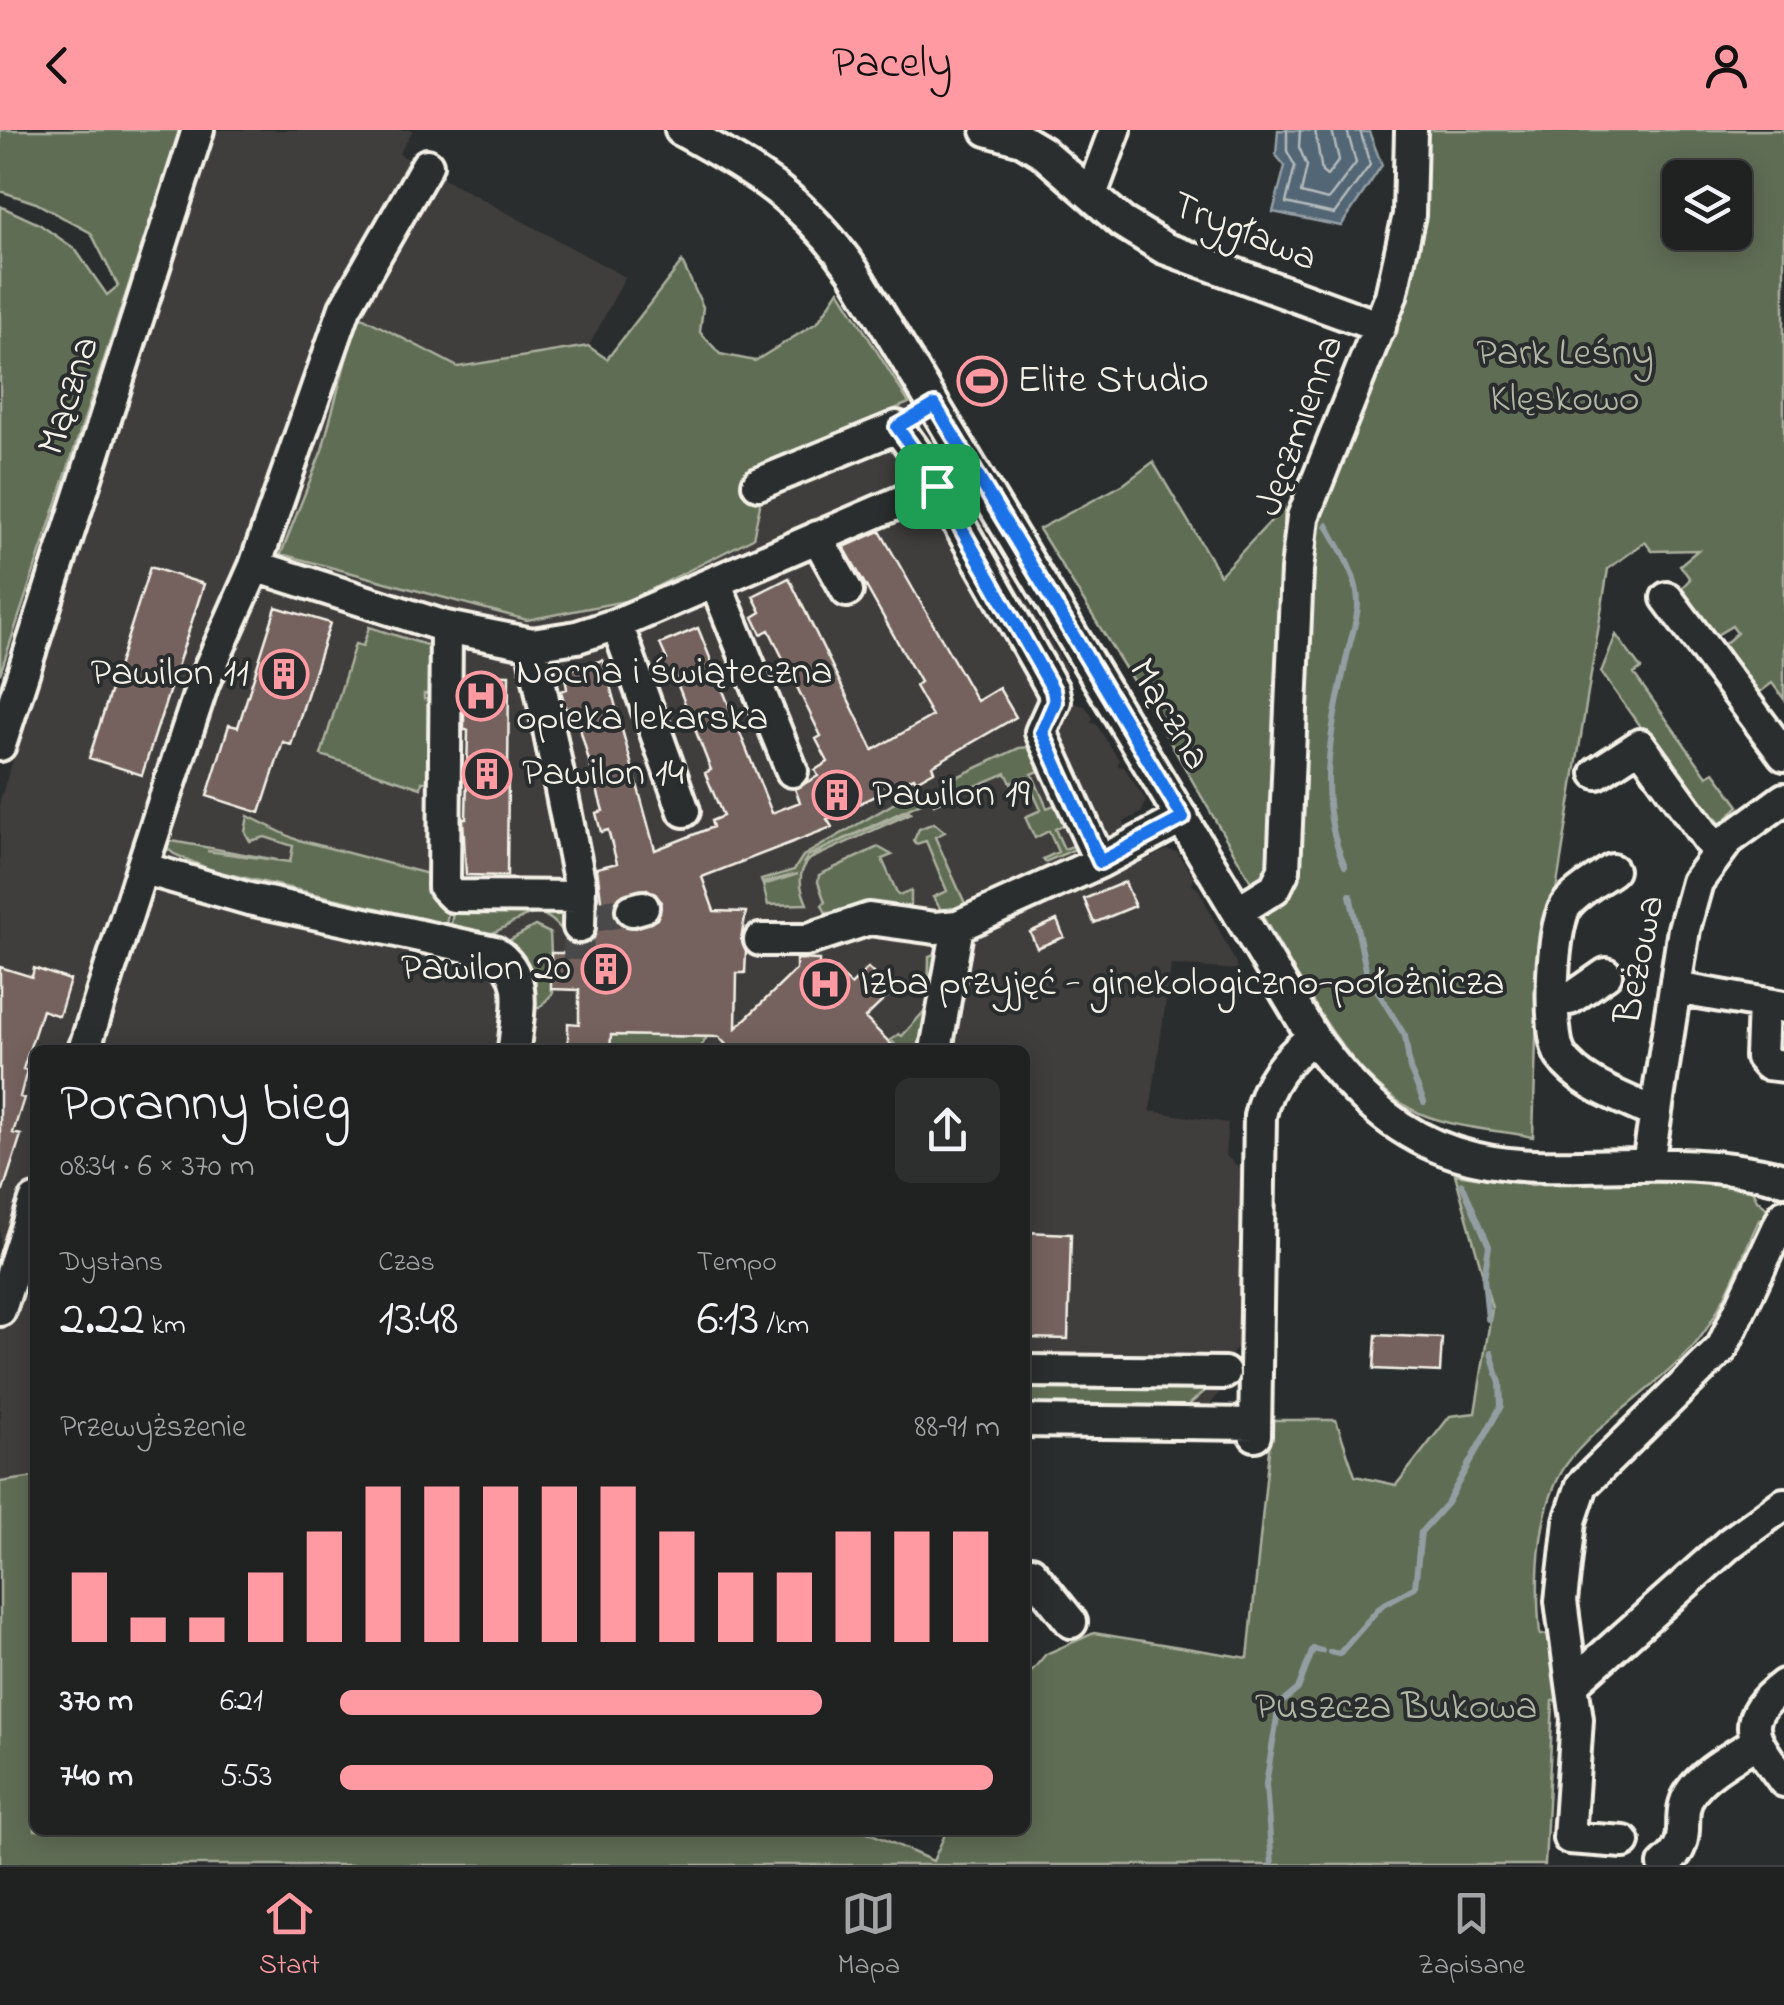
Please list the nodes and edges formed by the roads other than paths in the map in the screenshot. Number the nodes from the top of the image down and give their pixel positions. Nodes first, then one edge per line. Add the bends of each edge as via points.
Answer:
1 (198, 130) edge
2 (681, 130) edge
3 (987, 130) edge
4 (1115, 130) edge
5 (1411, 130) edge
6 (427, 165) dead end
7 (1092, 192) junction
8 (1380, 328) junction
9 (935, 405) junction
10 (897, 427) junction
11 (758, 484) dead end
12 (937, 486) junction
13 (817, 537) junction
14 (255, 566) junction
15 (715, 582) junction
16 (847, 591) dead end
17 (1667, 598) dead end
18 (617, 624) junction
19 (446, 627) junction
20 (532, 644) junction
21 (0, 744) edge
22 (1784, 755) edge
23 (792, 771) dead end
24 (1597, 773) dead end
25 (1784, 799) edge
26 (684, 811) dead end
27 (1183, 818) junction
28 (1717, 852) junction
29 (1100, 862) junction
30 (142, 868) junction
31 (1612, 870) dead end
32 (1238, 911) junction
33 (958, 926) junction
34 (760, 940) dead end
35 (1606, 974) dead end
36 (1675, 988) junction
37 (1555, 996) junction
38 (1774, 1006) edge
39 (1313, 1037) junction
40 (86, 1045) edge
41 (514, 1045) edge
42 (937, 1045) edge
43 (1784, 1066) edge
44 (1654, 1113) junction
45 (1648, 1164) junction
46 (1784, 1178) edge
47 (1784, 1215) edge
48 (30, 1217) edge
49 (0, 1310) edge
50 (1030, 1371) edge
51 (1224, 1372) dead end
52 (1030, 1421) edge
53 (1784, 1504) edge
54 (1030, 1572) edge
55 (1071, 1622) dead end
56 (1572, 1684) junction
57 (1784, 1686) edge
58 (1756, 1742) junction
59 (1784, 1781) edge
60 (1624, 1842) dead end
61 (1664, 1865) edge

1 - 21 street, Mączna
2 - 9 street, Mączna via 748,166 813,220 854,272
3 - 7 street, Trygława via 1022,140
4 - 7 street
5 - 8 street, Jęczmienna via 1404,250
6 - 14 street via 345,308
7 - 8 street, Trygława via 1122,222 1164,248
8 - 32 street, Jęczmienna via 1303,517 1284,870 1275,888
9 - 10 street
9 - 27 street, Mączna
10 - 11 street
10 - 12 street
12 - 13 street
12 - 29 street via 1061,698 1042,732
13 - 15 street
13 - 16 street
14 - 19 street
14 - 30 street via 203,683
15 - 18 street
15 - 23 street
17 - 22 street
18 - 20 street
18 - 26 street
19 - 20 street
19 - 20 street via 444,887 454,896 582,915
24 - 28 street via 1640,745
25 - 28 street, Beżowa
27 - 29 street
27 - 32 street, Mączna
28 - 36 street, Beżowa via 1688,906
29 - 33 street
30 - 40 street
30 - 41 street via 249,899 494,952 519,982
31 - 37 street, Beżowa via 1565,904
32 - 39 street, Mączna
33 - 34 street via 869,919 806,940
33 - 42 street
35 - 37 street via 1570,999
36 - 38 street
36 - 44 street, Beżowa
37 - 44 street, Beżowa via 1553,1034 1562,1058 1583,1077
38 - 43 street via 1761,1057
39 - 45 street, Mączna via 1373,1107 1460,1156 1546,1169
39 - 52 street via 1270,1084 1260,1116 1255,1430
44 - 45 street, Beżowa
45 - 46 street, Mączna via 1736,1168
47 - 56 street via 1722,1348 1582,1485 1570,1522 1561,1601
48 - 49 street
50 - 51 street
53 - 56 street via 1730,1542
54 - 55 street
56 - 60 street via 1577,1719 1568,1838
57 - 58 street via 1754,1714
58 - 59 street
58 - 61 street via 1691,1791 1682,1845

